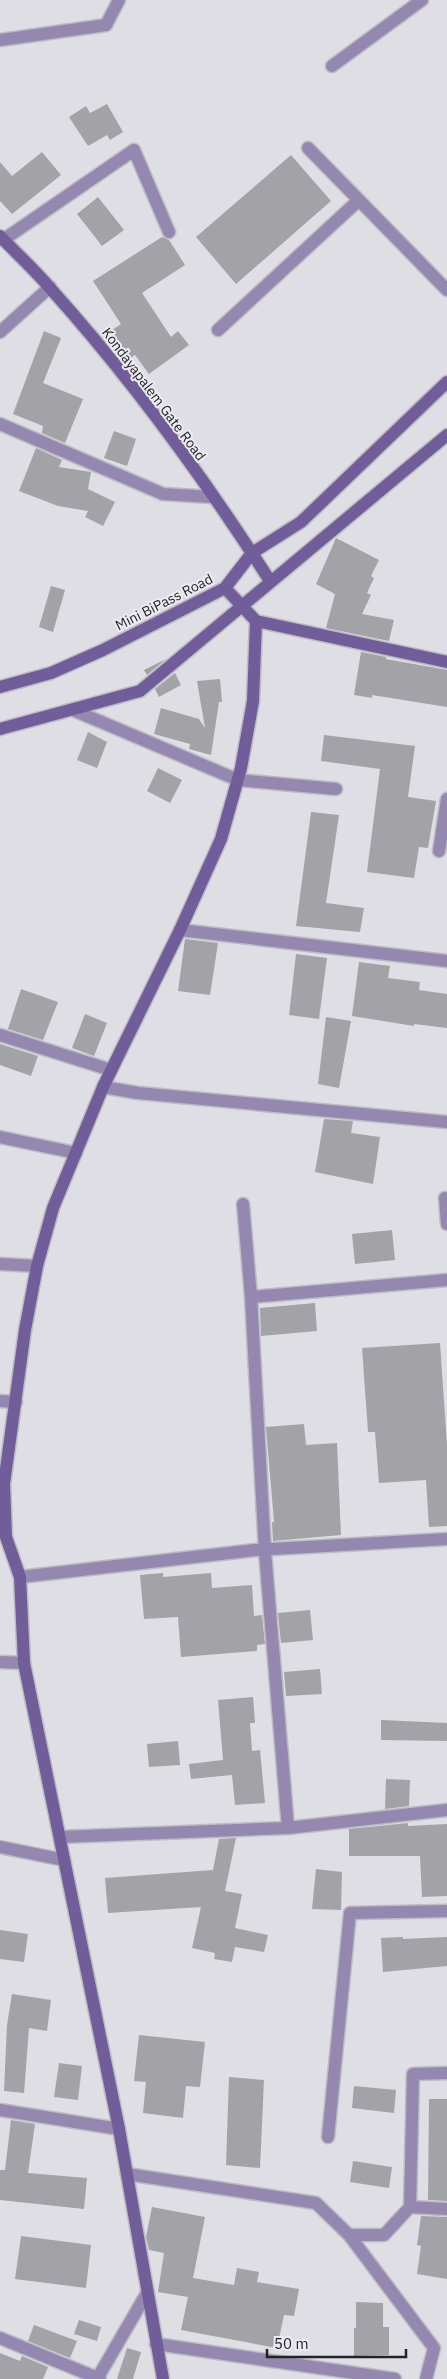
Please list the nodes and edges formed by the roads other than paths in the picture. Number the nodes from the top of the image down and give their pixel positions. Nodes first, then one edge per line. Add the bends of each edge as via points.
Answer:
1 (119, 0) edge
2 (422, 0) edge
3 (0, 40) edge
4 (332, 66) dead end
5 (308, 148) dead end
6 (359, 200) junction
7 (169, 232) dead end
8 (2, 238) edge
9 (50, 287) junction
10 (447, 290) edge
11 (218, 330) dead end
12 (0, 332) edge
13 (447, 382) edge
14 (0, 424) edge
15 (447, 435) edge
16 (212, 497) junction
17 (252, 553) junction
18 (270, 581) junction
19 (225, 588) junction
20 (242, 605) junction
21 (256, 620) junction
22 (447, 662) edge
23 (0, 687) edge
24 (73, 710) junction
25 (0, 730) edge
26 (238, 780) junction
27 (336, 789) dead end
28 (447, 799) edge
29 (439, 851) dead end
30 (180, 930) junction
31 (447, 962) edge
32 (0, 1036) edge
33 (111, 1070) junction
34 (103, 1087) junction
35 (447, 1122) edge
36 (0, 1137) edge
37 (76, 1153) junction
38 (445, 1198) dead end
39 (243, 1204) dead end
40 (447, 1224) edge
41 (0, 1264) edge
42 (37, 1266) junction
43 (447, 1280) edge
44 (251, 1297) junction
45 (0, 1401) edge
46 (16, 1402) junction
47 (447, 1538) edge
48 (265, 1552) junction
49 (20, 1577) junction
50 (0, 1662) edge
51 (24, 1663) junction
52 (447, 1810) edge
53 (288, 1828) junction
54 (60, 1837) junction
55 (0, 1847) edge
56 (64, 1860) junction
57 (447, 1911) edge
58 (447, 2073) edge
59 (0, 2110) edge
60 (119, 2129) junction
61 (328, 2137) dead end
62 (127, 2174) junction
63 (410, 2207) junction
64 (447, 2209) edge
65 (349, 2235) junction
66 (147, 2293) junction
67 (0, 2338) edge
68 (156, 2344) junction
69 (98, 2379) edge
70 (163, 2379) edge
71 (395, 2379) edge
72 (426, 2379) edge

1 - 3 street via 106,25
2 - 4 street
5 - 6 street
6 - 10 street
6 - 11 street
7 - 8 street via 134,150
8 - 9 street, Kondayapalem Gate Road
9 - 12 street
9 - 16 street, Kondayapalem Gate Road via 117,367
13 - 17 street, Mini BiPass Road via 302,522
14 - 16 street via 163,494
15 - 18 street
16 - 17 street, Kondayapalem Gate Road
17 - 18 street, Kondayapalem Gate Road
17 - 19 street, Mini BiPass Road
18 - 20 street
19 - 20 street
19 - 23 street, Mini BiPass Road via 51,674
20 - 21 street
20 - 24 street via 140,691
21 - 22 street
21 - 26 street via 254,702
24 - 25 street
24 - 26 street
26 - 27 street
26 - 30 street via 221,839
28 - 29 street
30 - 31 street
30 - 33 street
32 - 33 street
33 - 34 street
34 - 35 street
34 - 37 street
36 - 37 street
37 - 42 street via 53,1208
38 - 40 street
39 - 44 street
41 - 42 street
42 - 46 street
43 - 44 street
44 - 48 street
45 - 46 street
46 - 49 street via 4,1484 6,1538
47 - 48 street
48 - 49 street
48 - 53 street
49 - 51 street
50 - 51 street
51 - 54 street
52 - 53 street
53 - 54 street
54 - 56 street
55 - 56 street
56 - 60 street
57 - 61 street via 350,1913
58 - 63 street via 413,2074
59 - 60 street
60 - 62 street
62 - 65 street via 316,2203
62 - 66 street
63 - 64 street
63 - 65 street via 384,2235
65 - 72 street via 434,2348
66 - 68 street
66 - 69 street
67 - 69 street
68 - 70 street
68 - 71 street

